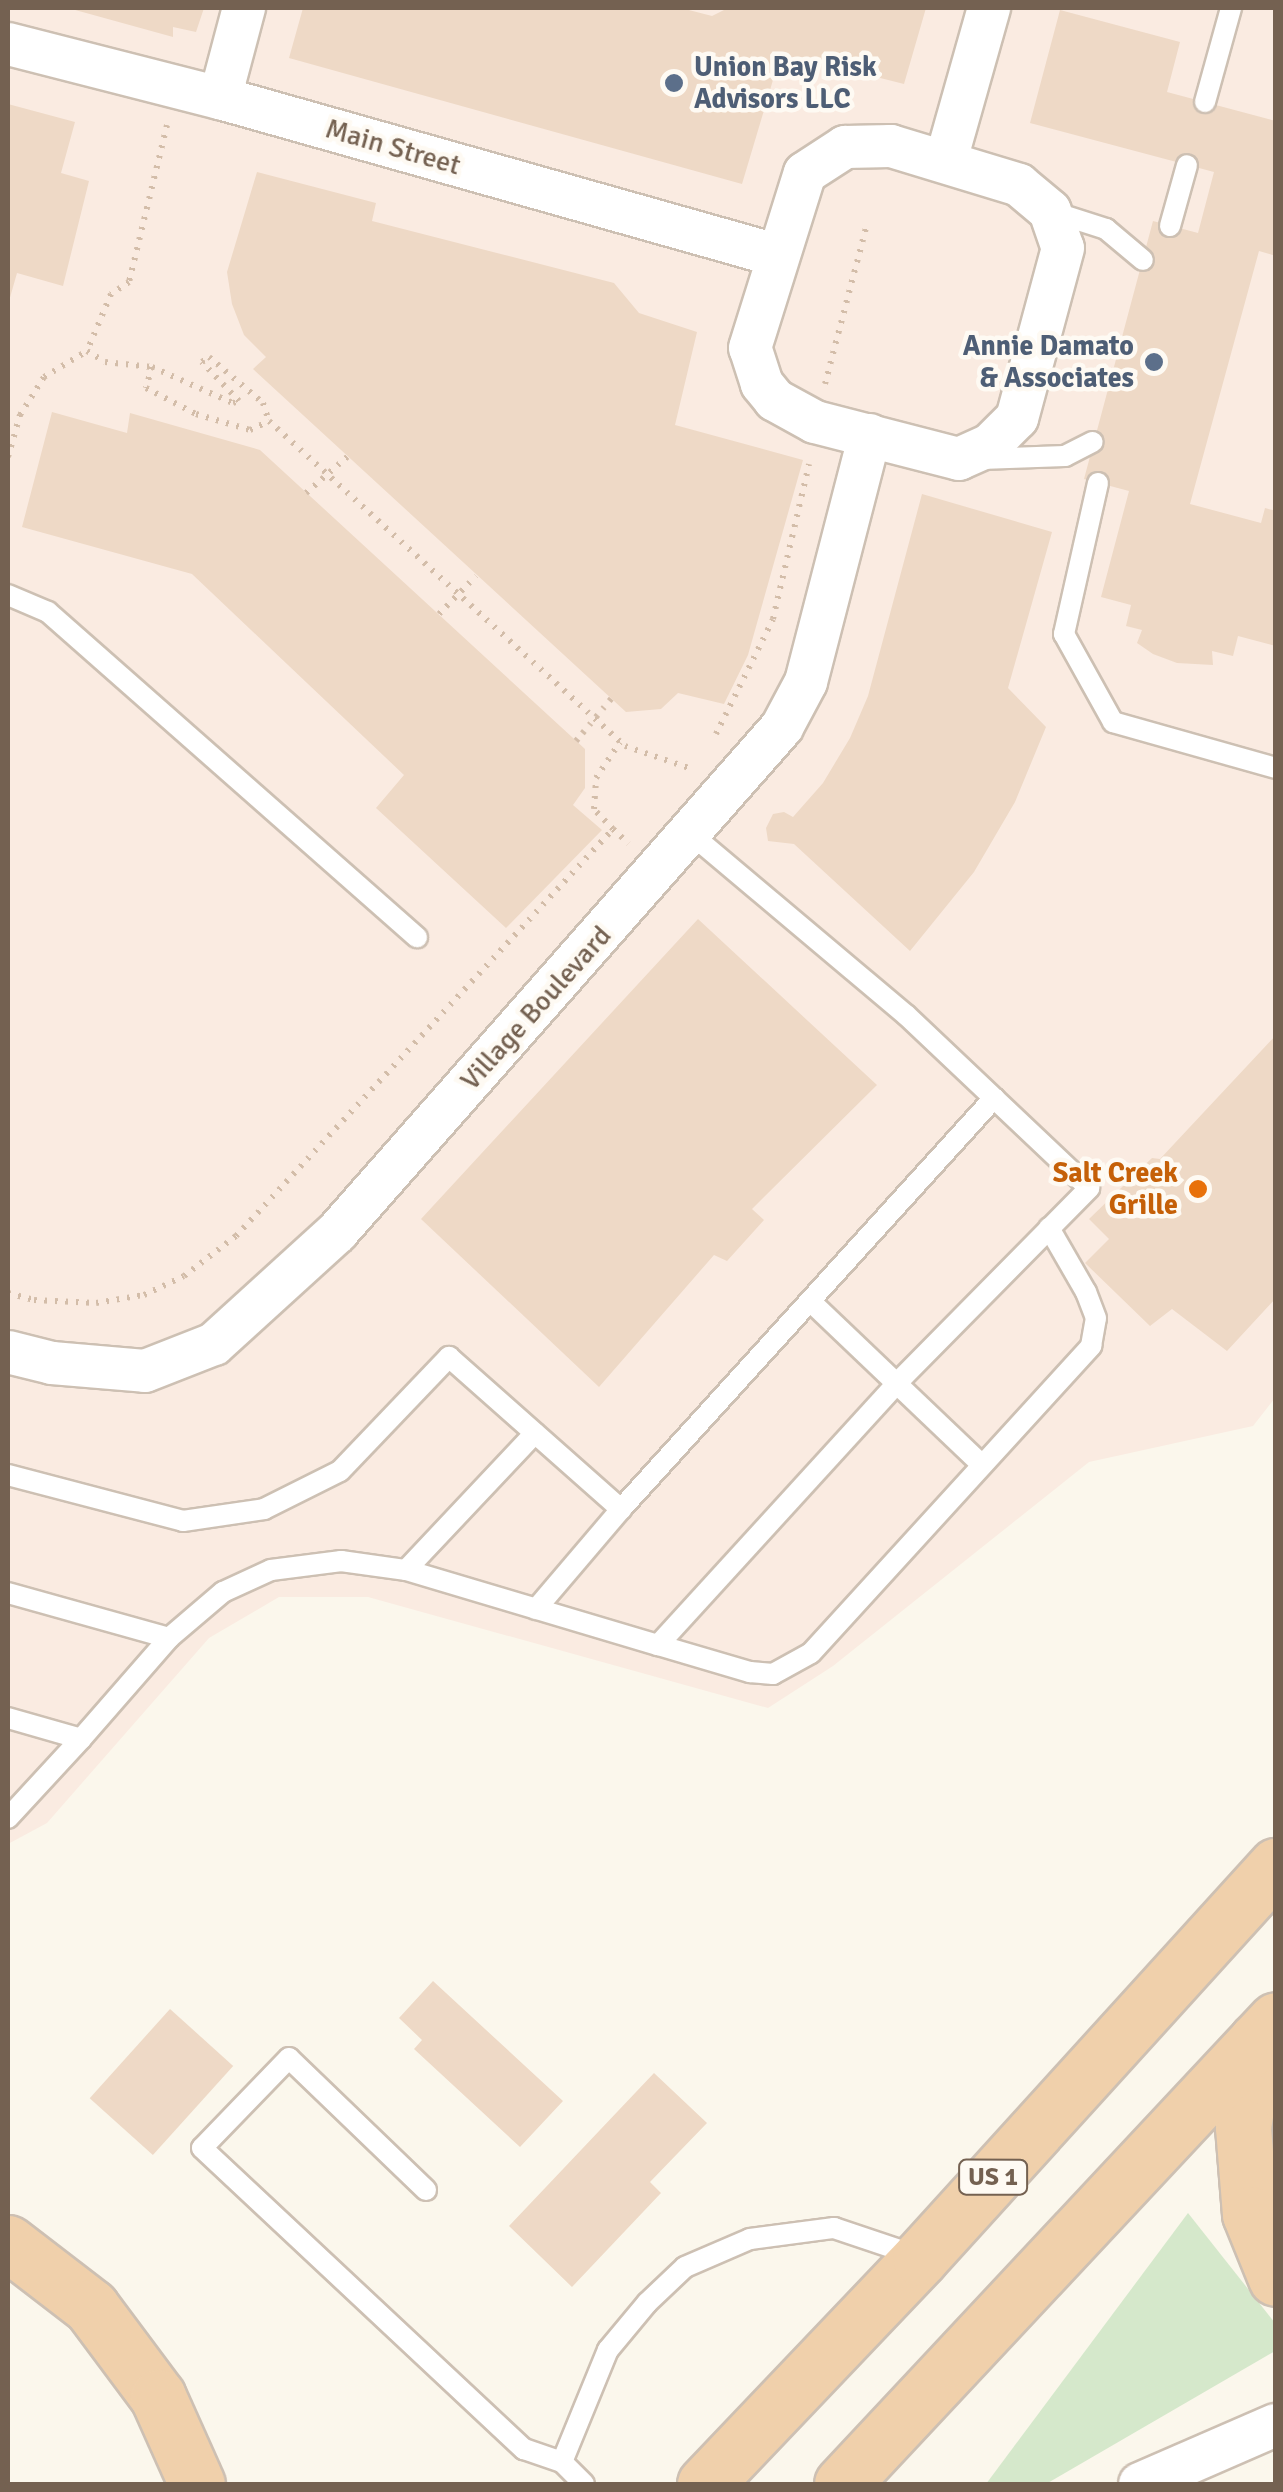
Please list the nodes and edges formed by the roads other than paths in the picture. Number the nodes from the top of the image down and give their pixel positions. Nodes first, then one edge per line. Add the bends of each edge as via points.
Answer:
1 (244, 8) edge
2 (988, 8) edge
3 (1231, 8) edge
4 (8, 44) edge
5 (220, 98) junction
6 (1204, 102) dead end
7 (946, 160) junction
8 (1187, 165) dead end
9 (1050, 212) junction
10 (1173, 216) dead end
11 (776, 255) junction
12 (1143, 260) dead end
13 (870, 435) junction
14 (1094, 442) dead end
15 (958, 459) junction
16 (1098, 483) dead end
17 (8, 595) edge
18 (1276, 768) edge
19 (691, 834) junction
20 (416, 937) dead end
21 (994, 1098) junction
22 (1049, 1228) junction
23 (810, 1301) junction
24 (8, 1352) edge
25 (897, 1383) junction
26 (535, 1433) junction
27 (981, 1464) junction
28 (8, 1474) edge
29 (621, 1510) junction
30 (406, 1570) junction
31 (8, 1594) edge
32 (536, 1608) junction
33 (169, 1638) junction
34 (658, 1645) junction
35 (8, 1718) edge
36 (81, 1739) junction
37 (8, 1818) edge
38 (1276, 1866) edge
39 (1266, 2030) edge
40 (426, 2190) dead end
41 (8, 2244) edge
42 (920, 2258) junction
43 (1276, 2278) edge
44 (1276, 2425) edge
45 (562, 2462) junction
46 (197, 2484) edge
47 (584, 2484) edge
48 (705, 2484) edge
49 (842, 2484) edge
50 (1140, 2484) edge

1 - 5 street
2 - 7 street
3 - 6 lane
4 - 5 street, Main Street
5 - 11 street, Main Street
7 - 9 street via 1019,184
7 - 11 street via 891,146 845,147 804,172
8 - 10 lane
9 - 12 lane via 1106,229
9 - 15 street via 1062,248 1017,418 990,444
11 - 13 street via 750,348 762,384 775,400 815,422
13 - 15 street
13 - 19 street, Village Boulevard via 806,682 758,760
14 - 15 lane via 1065,456
16 - 18 lane via 1064,634 1113,722
17 - 20 lane via 48,612
19 - 21 lane
19 - 24 street, Village Boulevard via 337,1232 214,1344 145,1370 52,1363
21 - 22 lane via 1088,1188
21 - 23 lane
22 - 25 lane
22 - 27 lane via 1096,1318 1091,1346
23 - 25 lane
23 - 29 lane
25 - 27 lane
25 - 34 lane
26 - 28 lane via 449,1357 340,1471 264,1510 183,1521
26 - 29 lane
26 - 30 lane
27 - 34 lane via 790,1668 750,1672
29 - 32 lane
30 - 32 lane
30 - 33 lane via 341,1561 271,1570 223,1592
31 - 33 lane
32 - 34 lane
33 - 36 lane
35 - 36 lane
36 - 37 lane
38 - 42 highway, US 1
39 - 43 highway via 1242,2127 1250,2214
39 - 49 highway
40 - 45 lane via 288,2058 202,2148 524,2449
41 - 46 highway via 91,2307 158,2397
42 - 45 lane via 834,2228 750,2239 685,2267 608,2350
42 - 48 highway, US 1
44 - 50 street
45 - 47 lane

